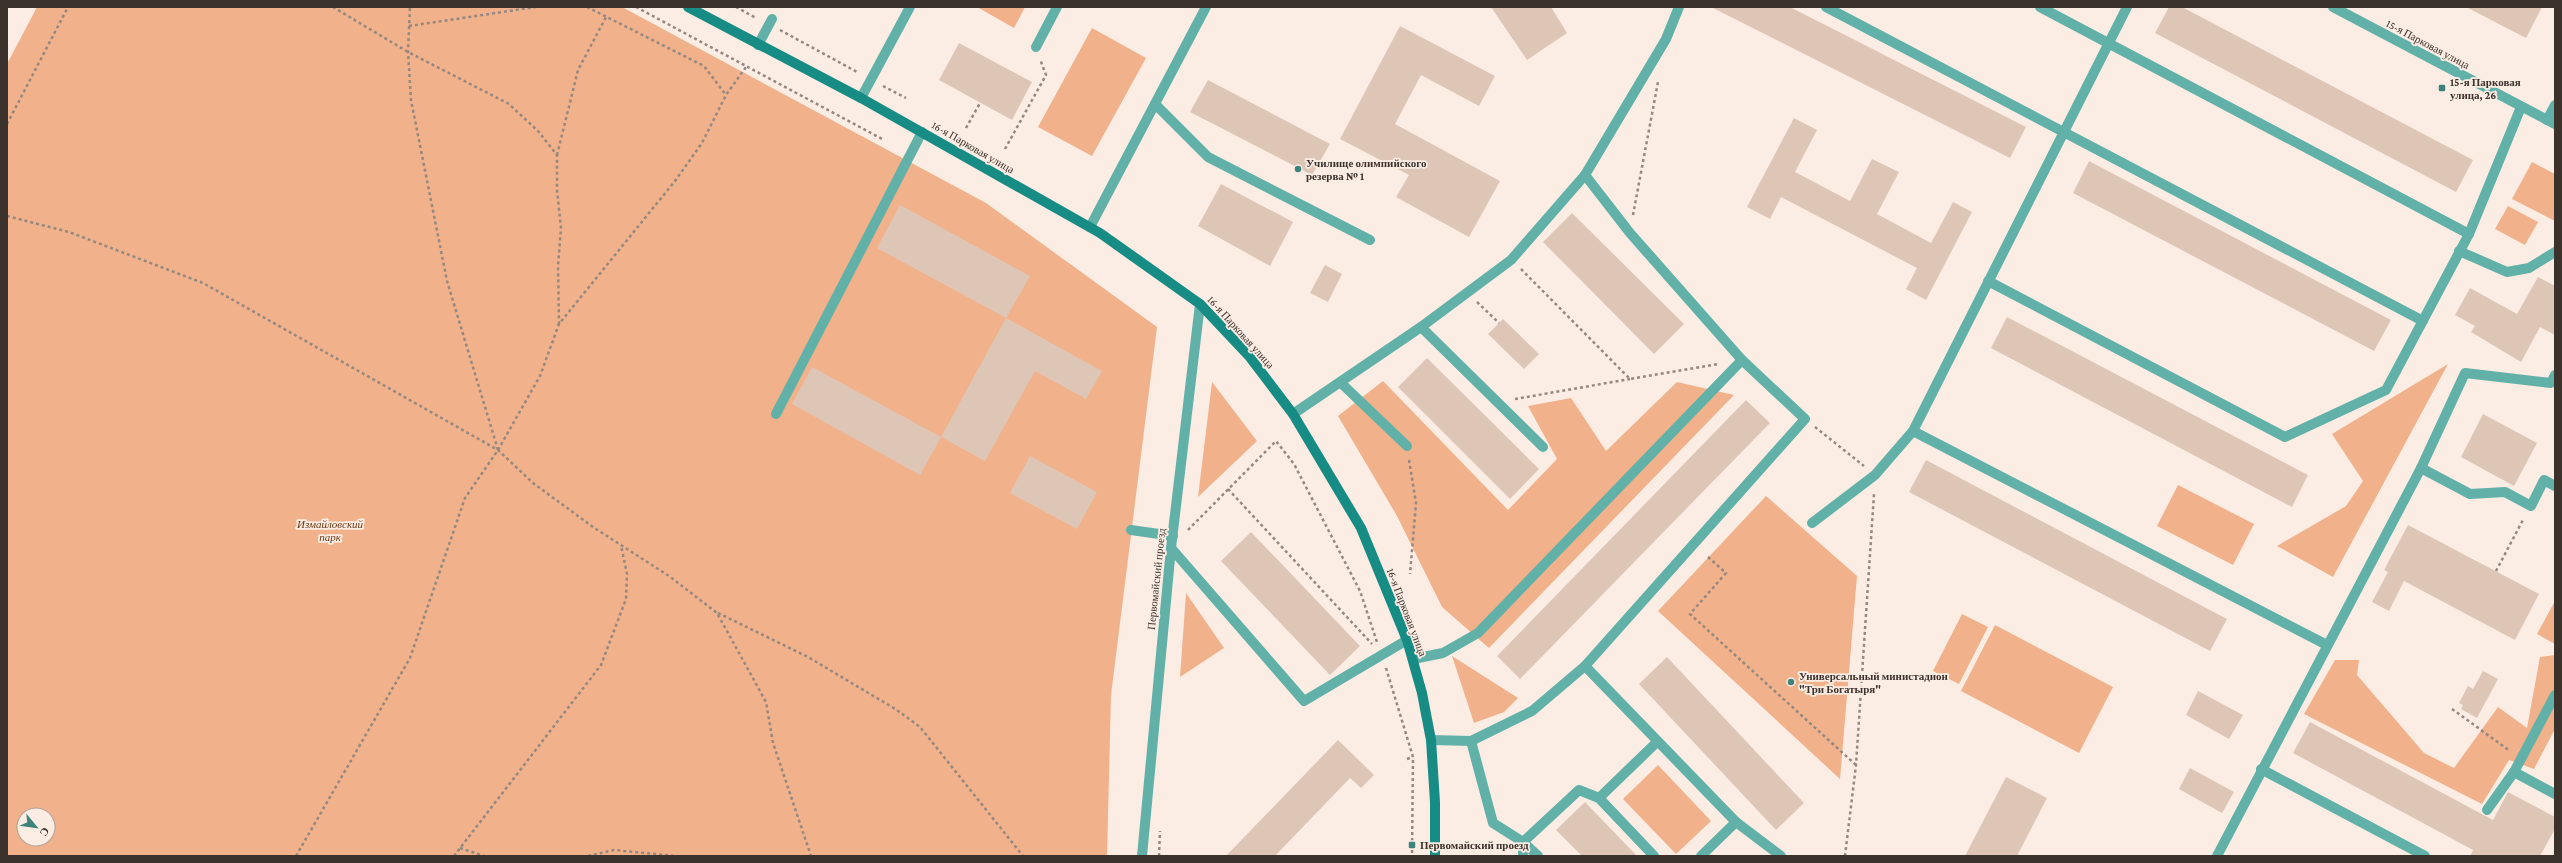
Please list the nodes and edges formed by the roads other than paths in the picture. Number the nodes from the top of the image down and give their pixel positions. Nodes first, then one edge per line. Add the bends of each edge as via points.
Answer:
1 (688, 7) edge
2 (910, 7) edge
3 (1057, 7) edge
4 (1206, 7) edge
5 (1679, 7) edge
6 (1826, 7) edge
7 (2040, 7) edge
8 (2127, 7) edge
9 (2333, 7) edge
10 (771, 22) road end
11 (2108, 44) junction
12 (758, 45) junction
13 (1036, 47) road end
14 (861, 98) junction
15 (1155, 104) junction
16 (2555, 105) edge
17 (2521, 107) junction
18 (2551, 122) edge
19 (922, 132) junction
20 (2063, 132) junction
21 (1585, 175) junction
22 (1090, 227) junction
23 (2469, 234) junction
24 (1370, 240) dead end
25 (2460, 251) junction
26 (2555, 252) edge
27 (1988, 281) junction
28 (1200, 304) junction
29 (2423, 321) junction
30 (1421, 327) junction
31 (1742, 360) junction
32 (2555, 375) edge
33 (1341, 382) junction
34 (776, 414) dead end
35 (1293, 414) junction
36 (1913, 431) junction
37 (1407, 446) road end
38 (1543, 447) dead end
39 (2421, 468) junction
40 (2555, 486) edge
41 (1812, 523) dead end
42 (1131, 530) dead end
43 (1173, 536) junction
44 (1171, 548) junction
45 (1407, 640) junction
46 (2327, 645) junction
47 (1413, 659) junction
48 (1585, 666) junction
49 (2555, 695) edge
50 (1431, 740) junction
51 (1472, 741) junction
52 (1657, 742) junction
53 (2261, 769) junction
54 (2514, 772) junction
55 (2555, 794) edge
56 (1599, 798) junction
57 (2487, 810) dead end
58 (1736, 822) junction
59 (1523, 842) junction
60 (1142, 856) edge
61 (1436, 856) edge
62 (1523, 856) edge
63 (1538, 856) edge
64 (1654, 856) edge
65 (1701, 856) edge
66 (1781, 856) edge
67 (2217, 856) edge
68 (2425, 856) edge

1 - 12 main road, 16-я Парковая улица
2 - 14 street
3 - 13 street
4 - 15 street
5 - 21 street via 1666,38
6 - 20 street
7 - 11 street
8 - 11 street
9 - 17 street, 15-я Парковая улица
10 - 12 street
11 - 20 street
11 - 23 street
12 - 14 main road, 16-я Парковая улица
14 - 19 main road, 16-я Парковая улица
15 - 22 street
15 - 24 street via 1208,157
16 - 18 street
17 - 18 street, 15-я Парковая улица
17 - 23 street
19 - 22 main road, 16-я Парковая улица
19 - 34 street
20 - 27 street
20 - 29 street
21 - 30 street via 1511,260
21 - 31 street via 1630,233
22 - 28 main road, 16-я Парковая улица
23 - 25 street
25 - 26 street via 2507,272 2529,268
25 - 29 street
27 - 29 street via 2285,437 2386,390
27 - 36 street
28 - 35 main road, 16-я Парковая улица via 1249,356
28 - 43 street, Первомайский проезд
30 - 33 street
30 - 38 street
31 - 47 street via 1478,633 1443,653
31 - 48 street via 1805,419
32 - 39 street via 2551,383 2465,372
33 - 35 street
33 - 37 street
35 - 45 main road, 16-я Парковая улица via 1361,528
36 - 41 street via 1875,475
36 - 46 street
39 - 40 street via 2470,494 2505,492 2531,506 2544,480
39 - 46 street
42 - 43 street
43 - 44 street, Первомайский проезд
44 - 45 street via 1304,700
44 - 60 street, Первомайский проезд
45 - 47 main road, 16-я Парковая улица
46 - 53 street
47 - 50 main road, 16-я Парковая улица
48 - 51 street via 1532,711
48 - 52 street
49 - 54 street
50 - 51 street
50 - 61 main road, 16-я Парковая улица
51 - 59 street via 1493,824
52 - 56 street
52 - 58 street
53 - 67 street
53 - 68 street
54 - 55 street
54 - 57 street
56 - 59 street via 1579,790
56 - 64 street
58 - 65 street
58 - 66 street
59 - 62 street
59 - 63 street

